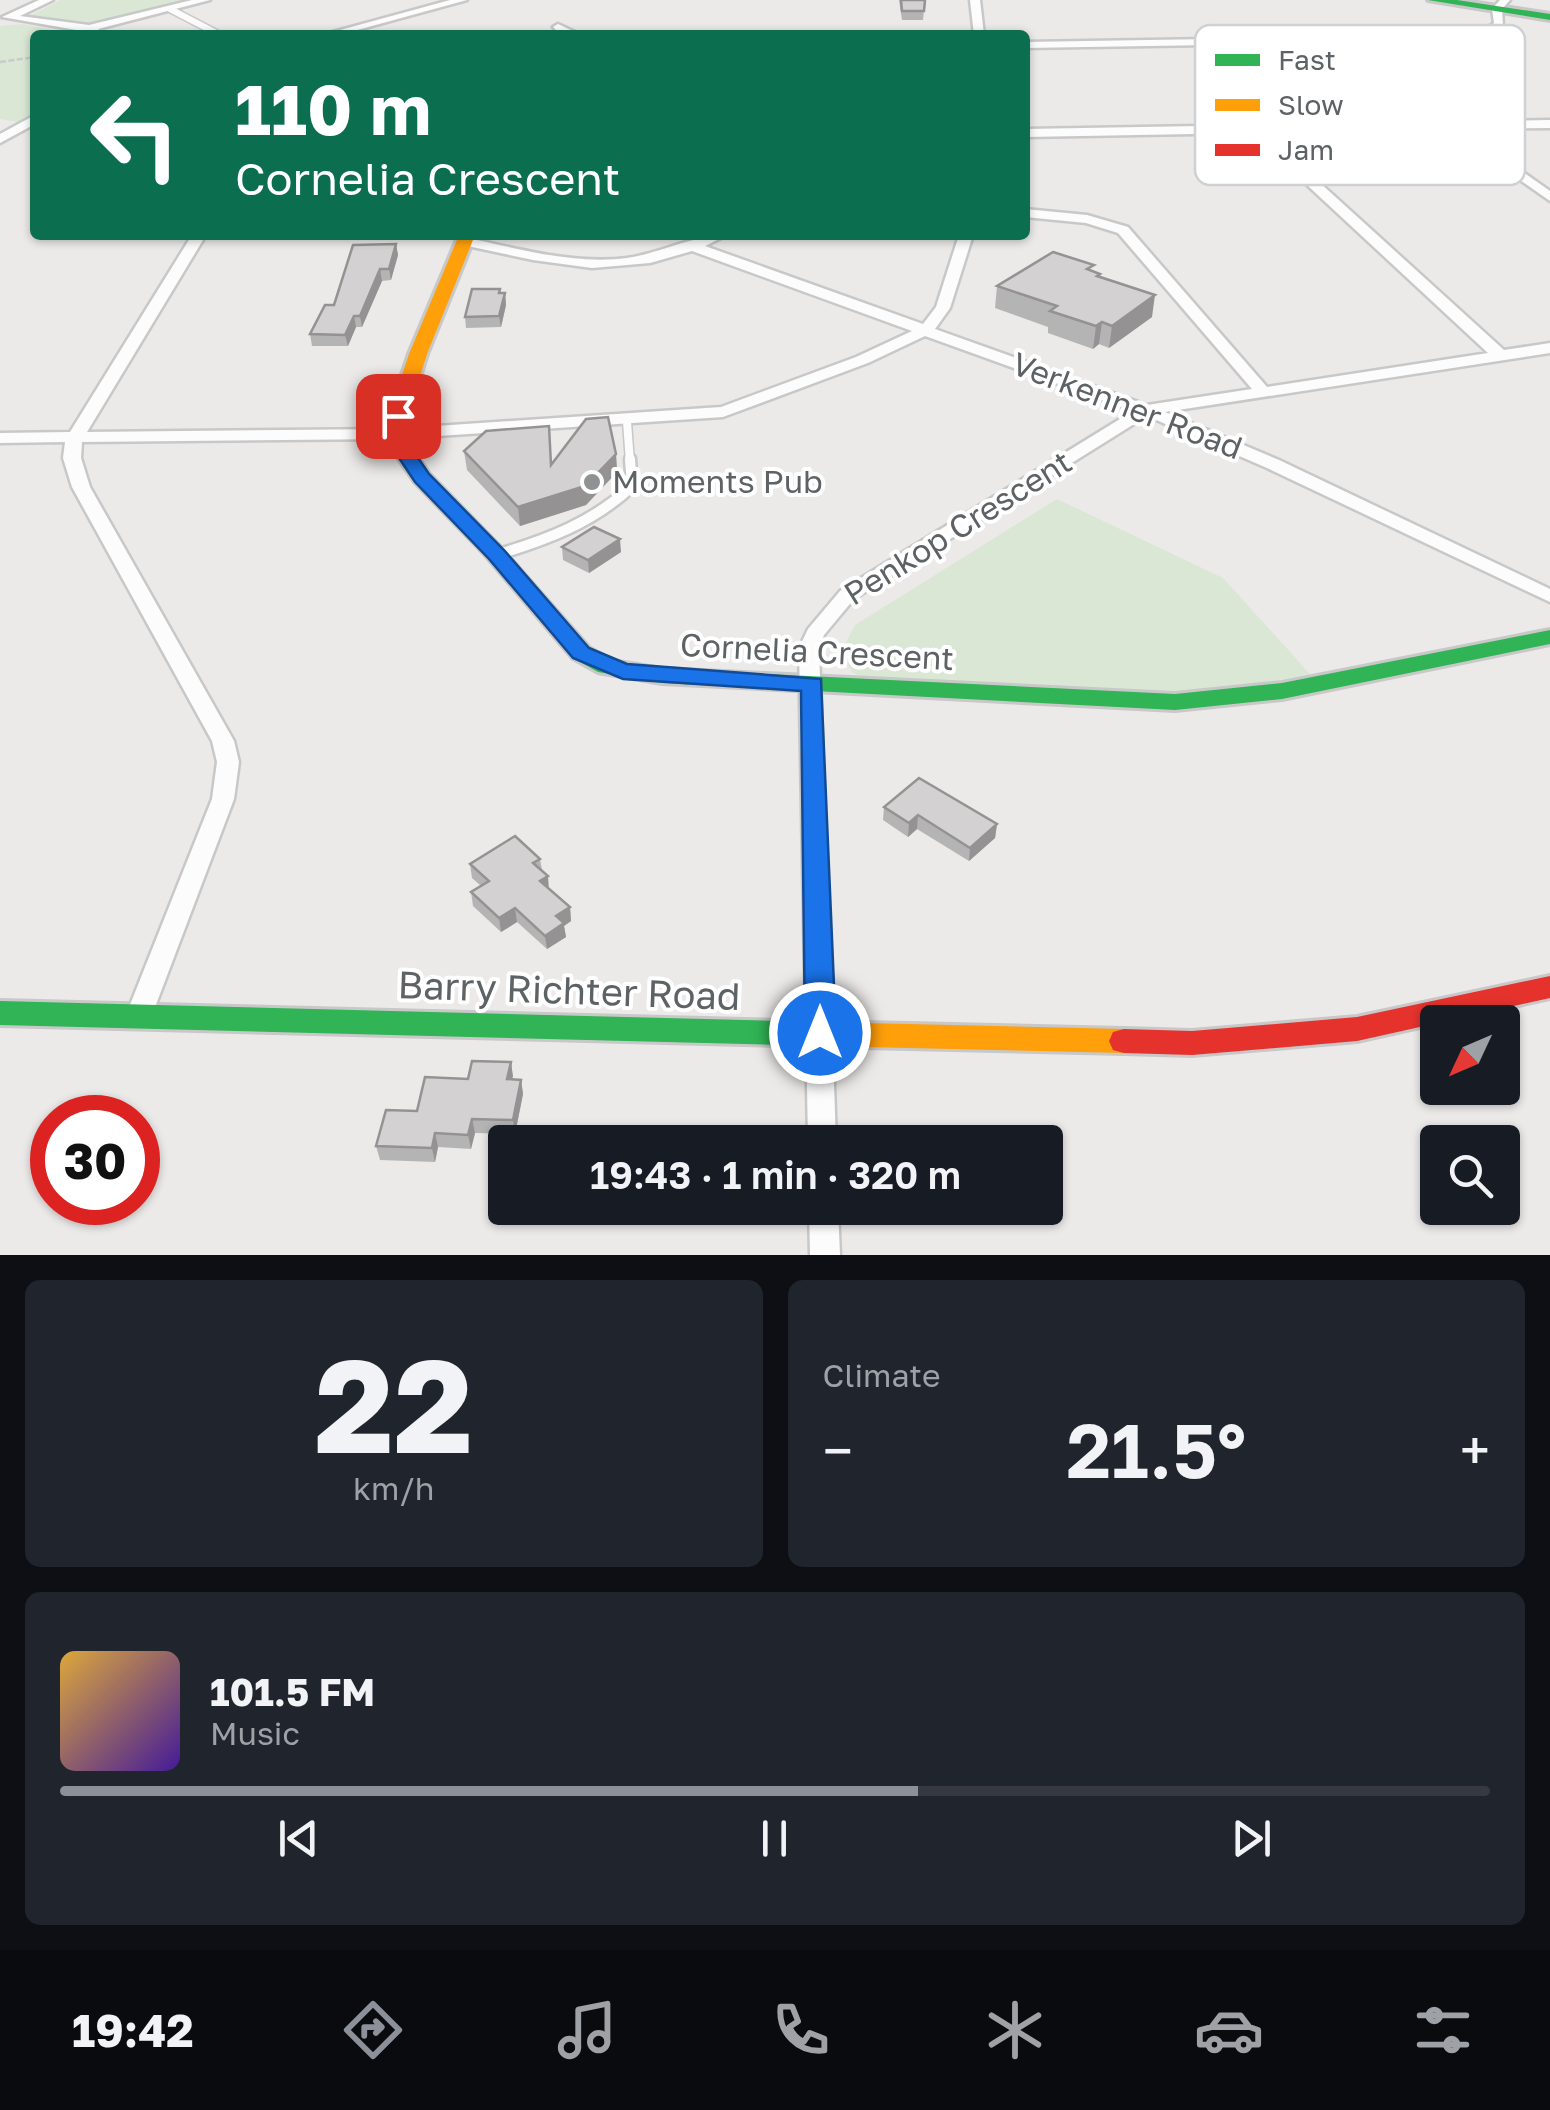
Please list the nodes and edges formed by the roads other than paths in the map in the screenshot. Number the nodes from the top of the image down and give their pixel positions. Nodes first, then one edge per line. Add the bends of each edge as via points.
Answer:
1 (48, 0) edge
2 (205, 0) edge
3 (462, 0) edge
4 (975, 0) edge
5 (1434, 0) edge
6 (1501, 4) edge
7 (170, 8) junction
8 (1550, 17) edge
9 (4, 18) edge
10 (558, 27) dead end
11 (89, 28) junction
12 (93, 30) edge
13 (211, 30) edge
14 (345, 30) edge
15 (564, 30) edge
16 (978, 30) edge
17 (1195, 42) edge
18 (1030, 45) edge
19 (30, 122) edge
20 (1525, 124) edge
21 (1550, 124) edge
22 (1195, 130) edge
23 (1030, 133) edge
24 (0, 139) edge
25 (1525, 179) edge
26 (1315, 185) edge
27 (1550, 197) edge
28 (1030, 213) edge
29 (196, 240) edge
30 (464, 240) edge
31 (475, 240) edge
32 (707, 240) edge
33 (964, 240) edge
34 (692, 246) junction
35 (927, 329) junction
36 (1550, 348) edge
37 (1500, 355) junction
38 (1263, 392) junction
39 (1146, 410) junction
40 (627, 422) junction
41 (392, 434) junction
42 (0, 438) edge
43 (74, 439) junction
44 (496, 554) junction
45 (1550, 596) edge
46 (1550, 637) edge
47 (812, 684) junction
48 (1550, 987) edge
49 (0, 1013) edge
50 (139, 1015) junction
51 (820, 1033) junction
52 (822, 1125) edge
53 (824, 1225) edge
54 (825, 1255) edge

1 - 9 street
2 - 7 street
3 - 14 street
4 - 16 street
5 - 6 street
6 - 8 street
7 - 11 street
7 - 13 lane
9 - 11 street
10 - 15 street
11 - 12 street
17 - 18 street
19 - 24 street
20 - 21 street
22 - 23 street
25 - 27 street
26 - 37 street
28 - 38 street via 1124,230
29 - 43 street
30 - 41 street
31 - 34 street via 603,266
32 - 34 street
33 - 35 street via 943,308
34 - 35 street, Verkenner Road
35 - 39 street, Verkenner Road
35 - 40 street via 736,408
36 - 37 street, Penkop Crescent
37 - 38 street, Penkop Crescent
38 - 39 street, Penkop Crescent
39 - 45 street, Verkenner Road
39 - 47 street, Penkop Crescent via 847,595 815,633
40 - 41 street
40 - 44 lane via 632,486 619,500 578,526
41 - 43 street
41 - 44 street, Cornelia Crescent via 422,478
42 - 43 street
43 - 50 street via 72,458 82,488 224,741 228,762 223,799
44 - 47 street, Cornelia Crescent via 570,642 606,667
46 - 47 street, Cornelia Crescent via 1211,700
47 - 51 street, Penkop Crescent
48 - 51 street, Barry Richter Road via 1358,1029 1254,1040
49 - 50 street, Barry Richter Road
50 - 51 street, Barry Richter Road
51 - 52 street, Penkop Crescent
53 - 54 street

